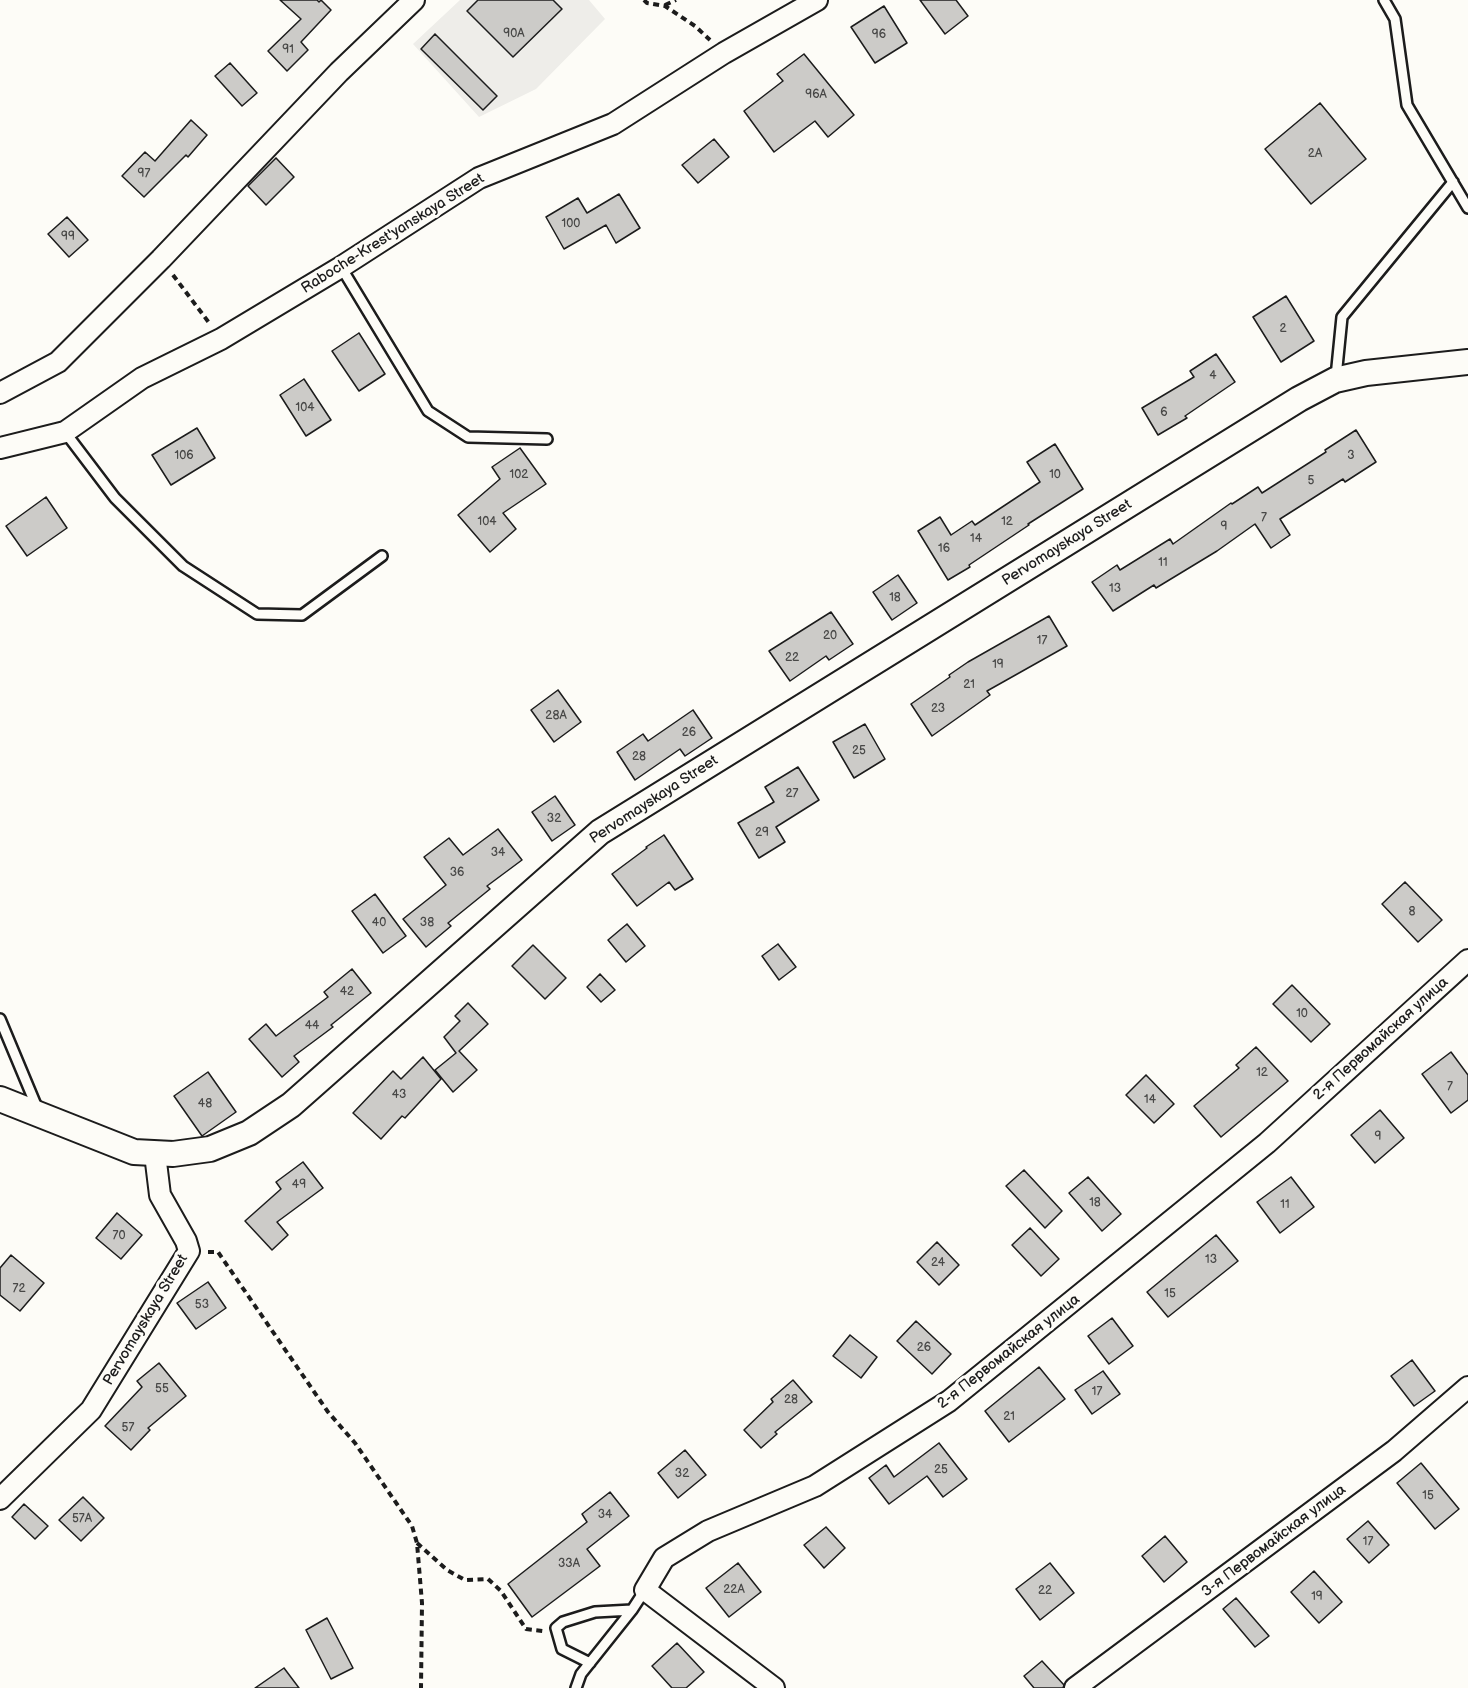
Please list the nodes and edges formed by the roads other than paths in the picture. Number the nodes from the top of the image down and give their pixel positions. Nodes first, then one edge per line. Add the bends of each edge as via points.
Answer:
1 (414, 0) edge
2 (817, 0) edge
3 (1384, 0) edge
4 (1453, 182) junction
5 (1468, 208) edge
6 (341, 267) junction
7 (1468, 362) edge
8 (1335, 380) junction
9 (0, 393) edge
10 (65, 432) junction
11 (547, 439) dead end
12 (0, 448) edge
13 (382, 556) dead end
14 (1468, 960) edge
15 (0, 1019) edge
16 (0, 1099) edge
17 (40, 1115) junction
18 (155, 1154) junction
19 (1468, 1387) edge
20 (0, 1499) edge
21 (645, 1590) junction
22 (632, 1610) junction
23 (590, 1663) junction
24 (576, 1688) edge
25 (774, 1688) edge
26 (1075, 1688) edge

1 - 9 street via 58,362
2 - 6 street, Raboche-Krest'yanskaya Street via 724,52 613,124 479,178
3 - 4 lane via 1395,19 1407,105
4 - 5 lane
4 - 8 lane via 1342,317
6 - 10 street, Raboche-Krest'yanskaya Street via 220,339 142,378
6 - 11 lane via 428,411 468,437
7 - 8 street, Pervomayskaya Street
8 - 18 street, Pervomayskaya Street via 1288,405 600,832 291,1105 249,1133 210,1149
10 - 12 street, Raboche-Krest'yanskaya Street
10 - 13 lane via 115,498 183,566 257,615 302,615
14 - 21 street, 2-я Первомайская улица via 1267,1143 950,1401 815,1486 708,1531 664,1558
15 - 17 lane
16 - 17 street
17 - 18 street via 134,1152
18 - 20 street, Pervomayskaya Street via 159,1195 189,1251 91,1410
19 - 26 street, 3-я Первомайская улица via 1394,1451
21 - 22 lane
21 - 25 street
22 - 23 lane
22 - 23 lane via 595,1612 556,1628 562,1648
23 - 24 lane

